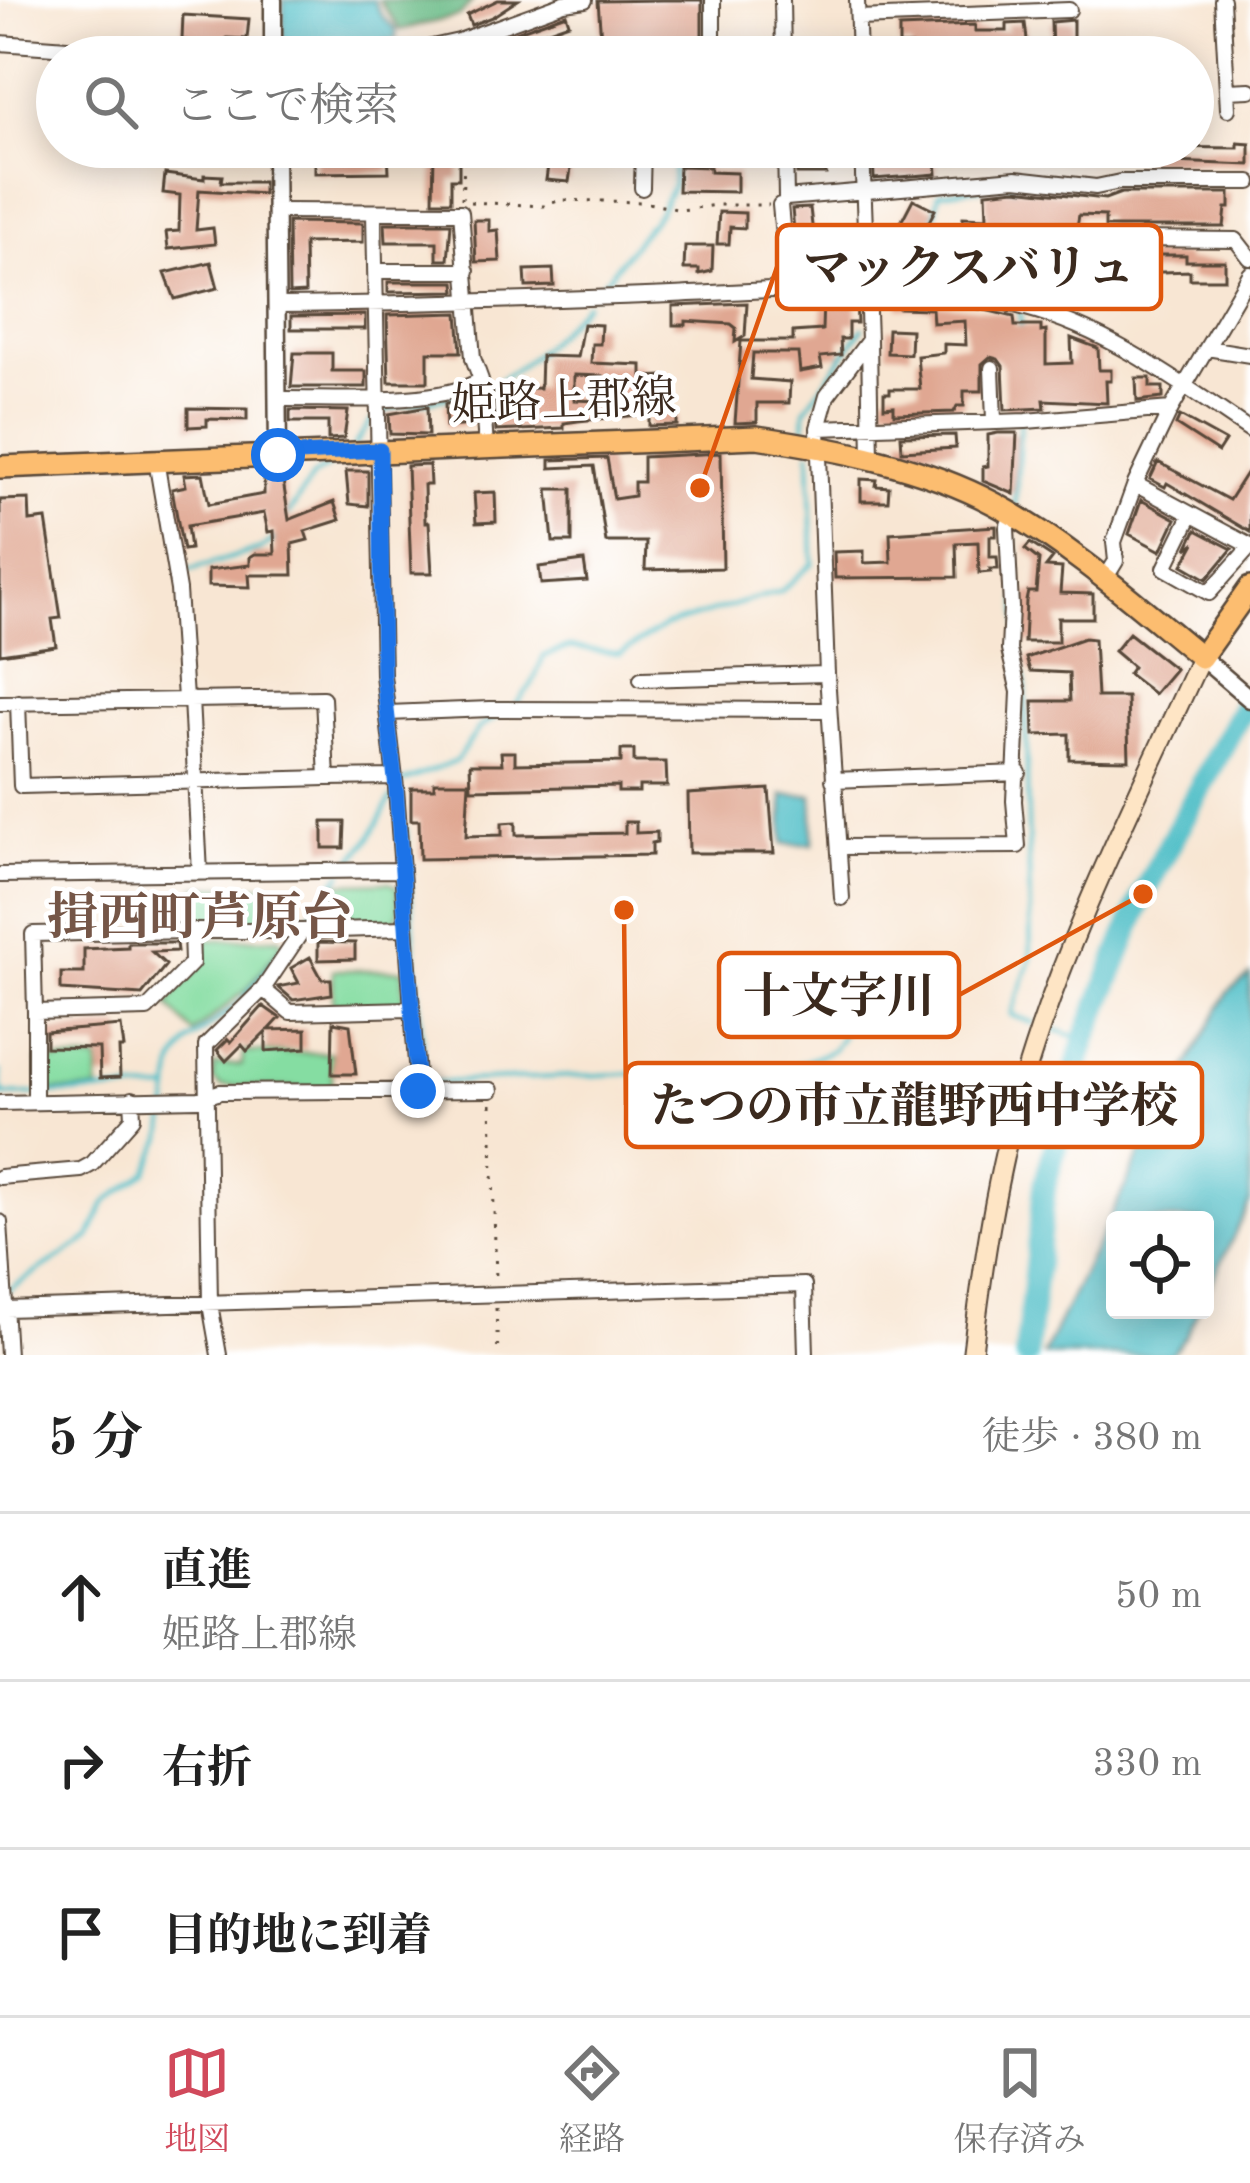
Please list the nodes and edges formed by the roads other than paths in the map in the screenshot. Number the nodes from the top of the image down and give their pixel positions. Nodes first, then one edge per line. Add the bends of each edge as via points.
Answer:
1 (273, 0) edge
2 (585, 0) edge
3 (713, 0) edge
4 (782, 0) edge
5 (857, 0) edge
6 (1222, 0) edge
7 (1070, 10) dead end
8 (858, 18) junction
9 (273, 36) edge
10 (470, 36) edge
11 (713, 36) edge
12 (783, 36) edge
13 (858, 36) edge
14 (0, 43) edge
15 (36, 46) edge
16 (1250, 90) edge
17 (1227, 91) junction
18 (1228, 110) dead end
19 (276, 168) edge
20 (642, 168) edge
21 (785, 168) edge
22 (863, 168) edge
23 (1250, 182) edge
24 (642, 188) dead end
25 (864, 193) junction
26 (780, 205) road end
27 (277, 211) junction
28 (374, 213) junction
29 (1250, 258) edge
30 (467, 271) junction
31 (375, 272) junction
32 (1250, 274) edge
33 (868, 288) junction
34 (788, 290) junction
35 (470, 303) junction
36 (376, 304) junction
37 (278, 305) junction
38 (1030, 309) junction
39 (869, 340) junction
40 (1208, 348) junction
41 (1250, 355) edge
42 (992, 368) dead end
43 (481, 380) junction
44 (1185, 387) junction
45 (278, 399) junction
46 (379, 409) junction
47 (1172, 410) junction
48 (994, 421) junction
49 (872, 426) junction
50 (1250, 430) edge
51 (818, 437) junction
52 (486, 446) junction
53 (380, 450) junction
54 (278, 455) junction
55 (156, 460) junction
56 (871, 460) junction
57 (0, 467) edge
58 (1135, 484) junction
59 (1012, 514) junction
60 (1191, 515) junction
61 (1250, 546) edge
62 (1105, 579) junction
63 (1250, 588) edge
64 (1201, 657) junction
65 (827, 674) junction
66 (678, 677) junction
67 (641, 679) dead end
68 (188, 699) junction
69 (1250, 699) edge
70 (0, 703) edge
71 (18, 703) junction
72 (677, 709) junction
73 (829, 710) junction
74 (388, 713) junction
75 (1018, 772) junction
76 (395, 777) junction
77 (327, 778) junction
78 (833, 780) junction
79 (196, 782) junction
80 (841, 847) junction
81 (400, 870) junction
82 (200, 873) junction
83 (0, 875) edge
84 (842, 898) dead end
85 (404, 928) junction
86 (191, 931) junction
87 (302, 931) junction
88 (263, 988) junction
89 (411, 1010) junction
90 (34, 1012) junction
91 (491, 1090) road end
92 (418, 1091) junction
93 (208, 1096) junction
94 (132, 1099) junction
95 (35, 1102) junction
96 (0, 1103) edge
97 (0, 1177) edge
98 (0, 1222) edge
99 (5, 1298) junction
100 (210, 1304) junction
101 (8, 1355) edge
102 (219, 1355) edge
103 (806, 1355) edge
104 (972, 1355) edge

1 - 9 street
2 - 10 street
3 - 11 street
4 - 12 street
5 - 8 street
6 - 17 street
7 - 8 street
8 - 13 street
14 - 15 street
16 - 17 street
17 - 18 street
19 - 27 street
20 - 24 street
21 - 25 street via 786,197
22 - 25 street
23 - 25 street via 1096,187 1016,178
25 - 33 street
26 - 34 street
27 - 28 street
27 - 37 street
28 - 30 street via 461,207
28 - 31 street
29 - 38 street via 1236,240 1028,238
30 - 31 street
30 - 35 street
31 - 36 street
32 - 40 street
33 - 34 street
33 - 38 street via 954,291
33 - 39 street
34 - 35 street
35 - 36 street
35 - 43 street
36 - 37 street
36 - 46 street
37 - 45 street
38 - 44 street via 1088,330
39 - 49 street
39 - 51 street via 826,396
40 - 41 street
40 - 44 street
42 - 48 street
43 - 46 street via 461,392
43 - 52 street
44 - 47 street
44 - 50 street
45 - 46 street
45 - 54 street
46 - 53 street
47 - 48 street
47 - 58 street
48 - 49 street
49 - 51 street
49 - 56 street
51 - 52 main road, 姫路上郡線
51 - 56 main road, 姫路上郡線
51 - 65 street
52 - 53 main road, 姫路上郡線
53 - 54 main road, 姫路上郡線
53 - 74 street
54 - 55 main road, 姫路上郡線
55 - 57 main road, 姫路上郡線
55 - 68 street
56 - 59 main road, 姫路上郡線
58 - 60 street
58 - 62 street
59 - 62 main road, 姫路上郡線
59 - 75 street via 1009,650 1019,692
60 - 61 street
60 - 61 street via 1165,568 1188,583 1209,593
62 - 64 main road, 姫路上郡線
63 - 64 main road
64 - 69 street
64 - 104 main road via 1086,911 1022,1085 986,1243
65 - 66 street
65 - 73 street
66 - 67 street
66 - 72 street
68 - 71 street
68 - 77 street via 323,698
68 - 79 street
70 - 71 street
71 - 79 street via 20,787
72 - 73 street
72 - 74 street
73 - 78 street
74 - 76 street
75 - 78 street
75 - 80 street via 1018,845
76 - 77 street
76 - 81 street
77 - 79 street
78 - 80 street
79 - 82 street
80 - 84 street
81 - 82 street
81 - 85 street
82 - 83 street
85 - 87 street
85 - 89 street
86 - 87 street
86 - 90 street via 192,963 147,1010
86 - 90 street via 33,934
87 - 88 street
88 - 89 street via 290,1012
88 - 93 street via 206,1045
89 - 92 street
90 - 95 street
91 - 92 street
92 - 93 street
93 - 94 street
93 - 100 street
94 - 95 street
94 - 97 street via 133,1118 92,1164
95 - 96 street
98 - 99 street
99 - 100 street
99 - 101 street
100 - 102 street
100 - 103 street via 804,1285

